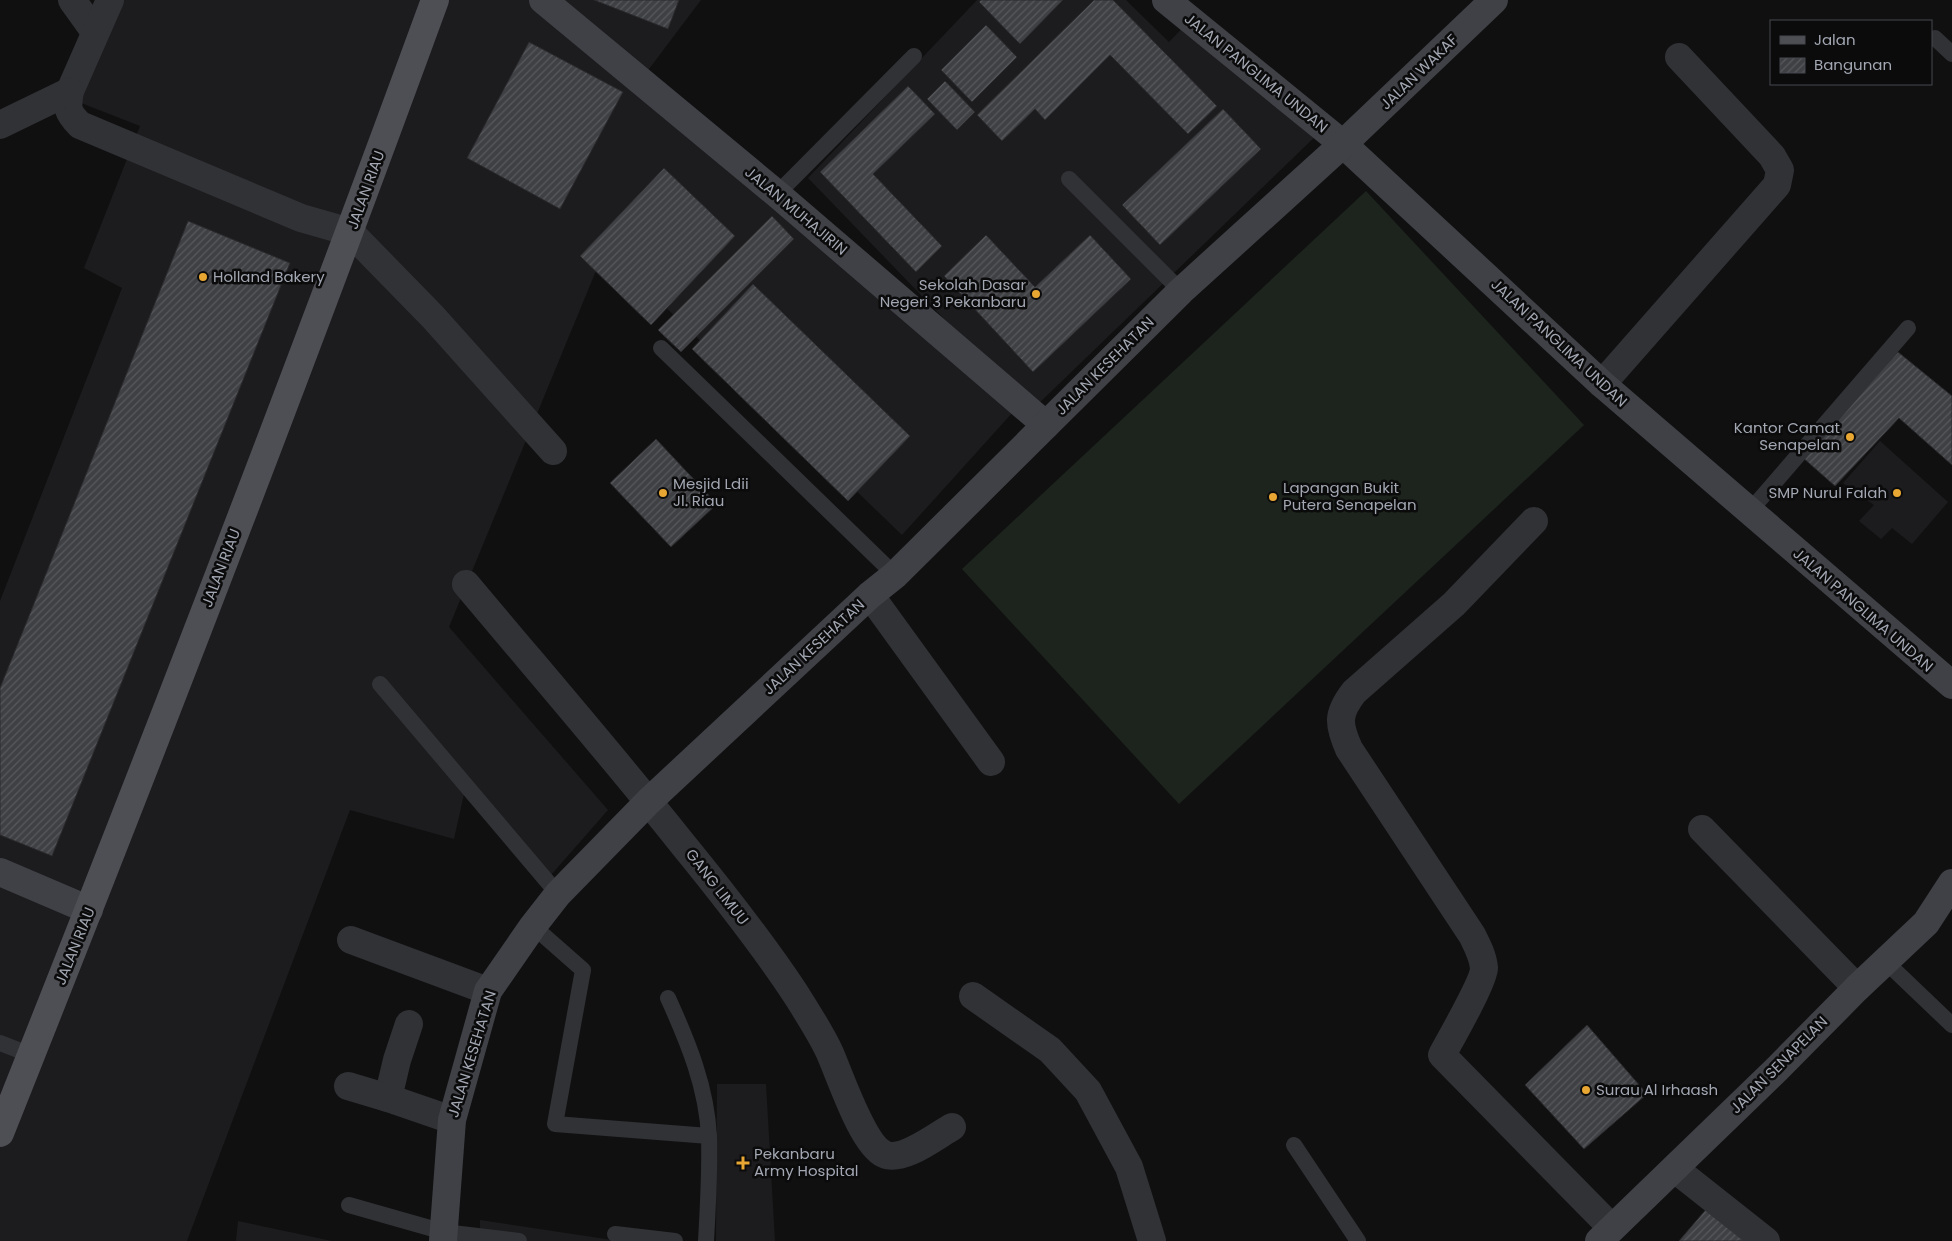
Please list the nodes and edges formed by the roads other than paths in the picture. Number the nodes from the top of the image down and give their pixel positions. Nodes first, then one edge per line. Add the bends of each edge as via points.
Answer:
1 (72, 0) edge
2 (110, 0) edge
3 (435, 0) edge
4 (543, 0) edge
5 (1166, 0) edge
6 (1494, 0) edge
7 (95, 32) junction
8 (1934, 38) dead end
9 (1952, 54) edge
10 (914, 56) dead end
11 (1679, 57) dead end
12 (70, 91) junction
13 (0, 125) edge
14 (1343, 144) junction
15 (1069, 178) dead end
16 (777, 194) junction
17 (350, 232) junction
18 (1181, 291) junction
19 (1908, 328) dead end
20 (661, 348) dead end
21 (1602, 384) junction
22 (1046, 425) junction
23 (553, 451) dead end
24 (1749, 512) junction
25 (1534, 521) dead end
26 (895, 575) junction
27 (466, 584) dead end
28 (870, 595) junction
29 (380, 684) dead end
30 (1949, 688) edge
31 (991, 762) dead end
32 (648, 801) junction
33 (1702, 829) dead end
34 (0, 872) edge
35 (1952, 883) edge
36 (558, 894) junction
37 (1952, 908) edge
38 (89, 910) junction
39 (1926, 923) junction
40 (533, 926) junction
41 (351, 940) dead end
42 (1886, 962) junction
43 (1857, 988) junction
44 (488, 991) junction
45 (973, 996) dead end
46 (668, 998) dead end
47 (409, 1024) dead end
48 (1952, 1025) edge
49 (0, 1043) edge
50 (31, 1055) junction
51 (348, 1086) dead end
52 (388, 1098) junction
53 (452, 1120) junction
54 (952, 1127) dead end
55 (0, 1133) edge
56 (709, 1136) junction
57 (1294, 1145) dead end
58 (1675, 1168) junction
59 (349, 1205) dead end
60 (615, 1234) dead end
61 (1605, 1234) edge
62 (443, 1236) edge
63 (494, 1240) edge
64 (518, 1241) edge
65 (675, 1241) edge
66 (706, 1241) edge
67 (1152, 1241) edge
68 (1358, 1241) edge
69 (1766, 1241) edge

1 - 7 street
2 - 7 street
3 - 17 main road, JALAN RIAU
4 - 16 main road, JALAN MUHAJIRIN
5 - 14 main road, JALAN PANGLIMA UNDAN
6 - 14 main road, JALAN WAKAF
7 - 12 street
8 - 9 lane
10 - 16 lane
11 - 21 street via 1772,156 1780,170 1777,185
12 - 13 street
12 - 17 street via 70,115 80,125 301,218
14 - 18 main road, JALAN KESEHATAN
14 - 21 main road, JALAN PANGLIMA UNDAN
15 - 18 lane
16 - 22 main road, JALAN MUHAJIRIN
17 - 23 street via 433,317
17 - 38 main road, JALAN RIAU
18 - 22 main road, JALAN KESEHATAN
19 - 24 lane
20 - 26 lane
21 - 24 main road, JALAN PANGLIMA UNDAN
22 - 26 main road, JALAN KESEHATAN
24 - 30 main road, JALAN PANGLIMA UNDAN
25 - 61 street via 1454,604 1354,692 1341,715 1341,731 1481,954 1484,969 1442,1055
26 - 28 main road, JALAN KESEHATAN
27 - 32 street, GANG LIMUU
28 - 31 street
28 - 32 main road, JALAN KESEHATAN
29 - 36 lane
32 - 36 main road, JALAN KESEHATAN
32 - 54 street, GANG LIMUU via 736,909 795,994 829,1050 858,1121 876,1148 885,1155 897,1157
33 - 43 street
34 - 38 main road
35 - 39 main road, JALAN SENAPELAN
36 - 40 main road, JALAN KESEHATAN
37 - 39 main road
38 - 50 main road, JALAN RIAU
39 - 42 main road, JALAN SENAPELAN
40 - 44 main road, JALAN KESEHATAN
40 - 56 lane via 584,970 555,1124
41 - 44 street
42 - 43 main road, JALAN SENAPELAN
42 - 48 lane
43 - 58 main road, JALAN SENAPELAN
44 - 53 main road, JALAN KESEHATAN
45 - 67 street via 1050,1050 1088,1091 1129,1167
46 - 56 lane via 689,1043 702,1089
47 - 52 street
49 - 50 lane
50 - 55 main road, JALAN RIAU
51 - 52 street
52 - 53 street
53 - 62 main road, JALAN KESEHATAN
56 - 66 lane
57 - 68 lane
58 - 61 main road, JALAN SENAPELAN
58 - 69 street
59 - 62 lane
60 - 65 lane
62 - 63 lane
63 - 64 lane

